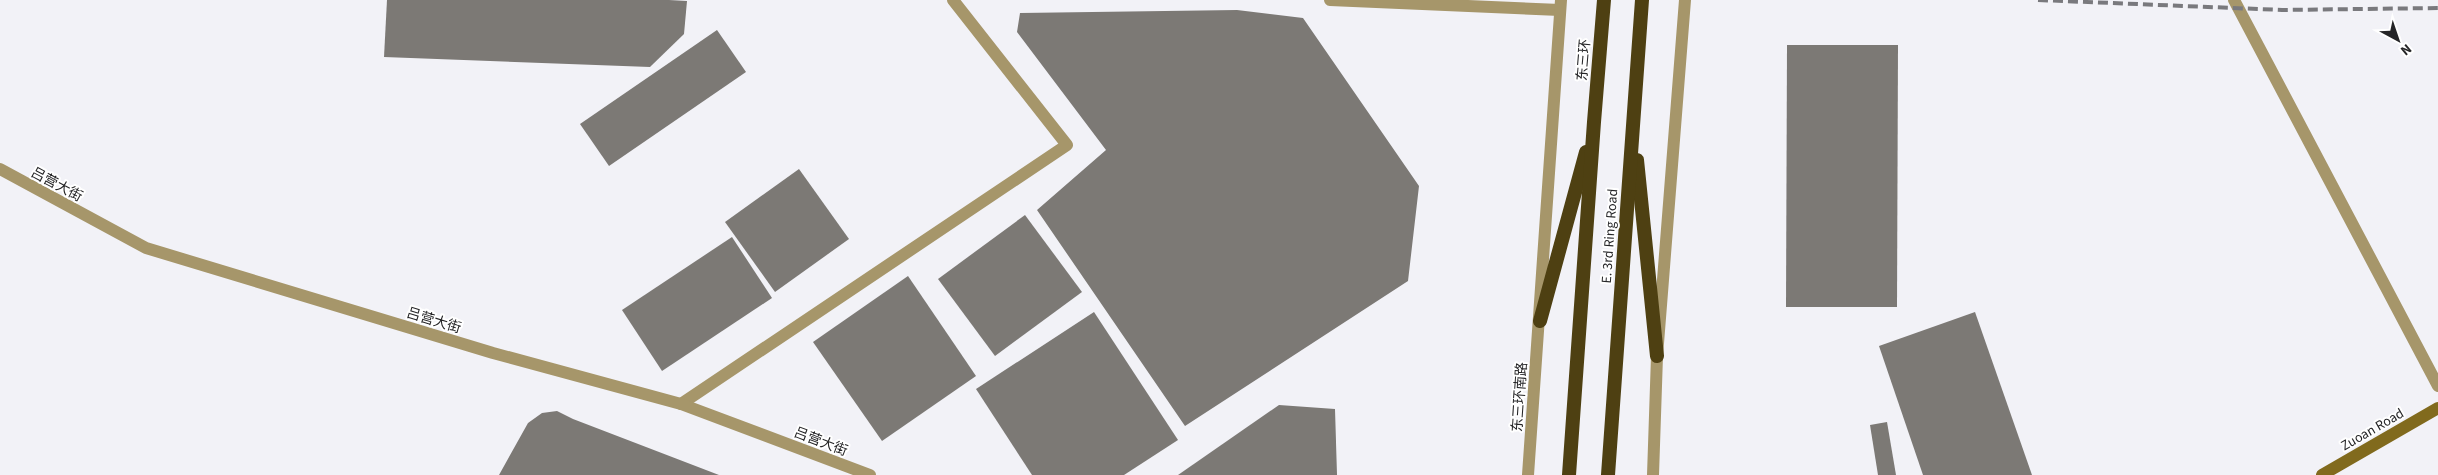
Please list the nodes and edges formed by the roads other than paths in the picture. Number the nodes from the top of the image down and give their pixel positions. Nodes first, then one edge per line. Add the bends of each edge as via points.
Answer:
1 (953, 0) edge
2 (1330, 0) edge
3 (1604, 0) edge
4 (1642, 0) edge
5 (1685, 0) edge
6 (2234, 0) edge
7 (1560, 5) edge
8 (1594, 122) junction
9 (1633, 122) junction
10 (0, 169) edge
11 (1540, 321) junction
12 (1658, 356) junction
13 (2438, 386) edge
14 (681, 404) junction
15 (2438, 408) edge
16 (870, 475) edge
17 (1528, 475) edge
18 (1569, 475) edge
19 (1608, 475) edge
20 (1653, 475) edge
21 (2322, 475) edge

1 - 14 street via 1067,145
2 - 7 street
3 - 8 highway, 东三环
4 - 9 highway, E. 3rd Ring Road
5 - 12 street
6 - 13 street
7 - 11 street, 东三环南路
8 - 11 highway
8 - 18 highway, E. 3rd Ring Road
9 - 12 highway
9 - 19 highway, E. 3rd Ring Road
10 - 14 street, 吕营大街 via 146,248 492,352
11 - 17 street, 东三环南路
12 - 20 street
14 - 16 street, 吕营大街
15 - 21 main road, Zuoan Road

